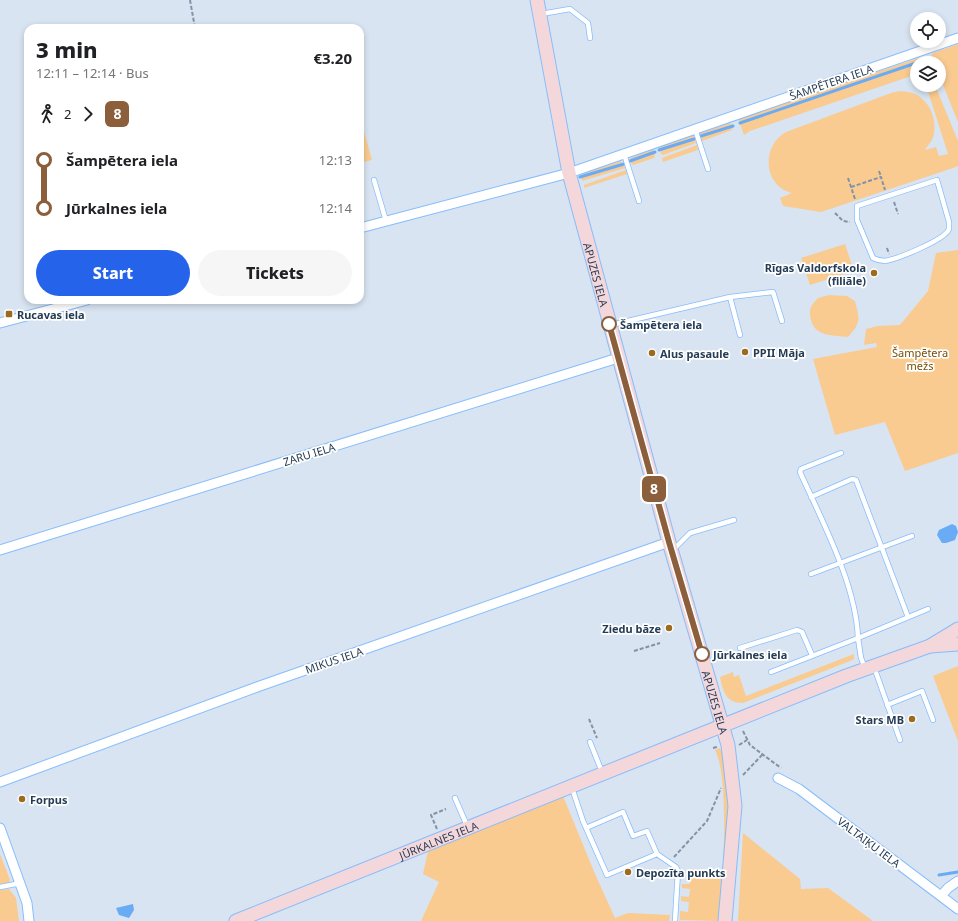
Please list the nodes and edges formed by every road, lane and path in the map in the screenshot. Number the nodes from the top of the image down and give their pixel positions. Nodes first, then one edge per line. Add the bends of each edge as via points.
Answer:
1 (190, 0) edge
2 (537, 0) edge
3 (539, 15) junction
4 (194, 24) edge
5 (590, 38) dead end
6 (958, 38) edge
7 (695, 129) junction
8 (624, 154) junction
9 (708, 169) dead end
10 (879, 171) dead end
11 (569, 173) junction
12 (881, 177) junction
13 (848, 178) dead end
14 (374, 180) dead end
15 (851, 187) junction
16 (887, 195) junction
17 (639, 201) dead end
18 (857, 206) junction
19 (896, 209) dead end
20 (835, 212) dead end
21 (898, 214) dead end
22 (857, 220) junction
23 (386, 221) junction
24 (364, 227) edge
25 (730, 297) junction
26 (72, 304) edge
27 (782, 321) dead end
28 (0, 323) edge
29 (609, 326) junction
30 (740, 335) dead end
31 (618, 358) junction
32 (841, 453) dead end
33 (811, 497) junction
34 (734, 520) dead end
35 (912, 536) dead end
36 (882, 546) junction
37 (670, 547) junction
38 (0, 550) edge
39 (839, 562) junction
40 (811, 574) dead end
41 (928, 609) dead end
42 (908, 617) junction
43 (958, 629) edge
44 (858, 638) junction
45 (660, 643) dead end
46 (958, 644) edge
47 (930, 646) junction
48 (740, 648) dead end
49 (634, 651) dead end
50 (812, 655) junction
51 (869, 667) junction
52 (771, 672) dead end
53 (888, 705) junction
54 (589, 719) dead end
55 (934, 720) dead end
56 (724, 726) junction
57 (743, 731) dead end
58 (597, 739) dead end
59 (747, 740) junction
60 (900, 740) dead end
61 (590, 742) dead end
62 (739, 745) dead end
63 (762, 755) junction
64 (603, 774) junction
65 (781, 774) joint
66 (741, 778) dead end
67 (0, 782) edge
68 (571, 786) junction
69 (721, 788) dead end
70 (455, 798) dead end
71 (446, 809) dead end
72 (0, 828) edge
73 (468, 828) junction
74 (586, 828) junction
75 (441, 838) junction
76 (657, 854) junction
77 (674, 858) dead end
78 (958, 881) edge
79 (21, 883) junction
80 (0, 887) edge
81 (941, 896) junction
82 (958, 908) edge
83 (29, 921) edge
84 (236, 921) edge
85 (674, 921) edge
86 (725, 921) edge

1 - 4 path
2 - 3 street, APUZES IELA
3 - 5 lane via 570,9 588,23
3 - 11 street, APUZES IELA
6 - 7 street, ŠAMPĒTERA IELA
7 - 8 street, ŠAMPĒTERA IELA
7 - 9 lane
8 - 11 street, ŠAMPĒTERA IELA
8 - 17 lane
10 - 12 path
11 - 23 street, ŠAMPĒTERA IELA
11 - 29 street, APUZES IELA
12 - 15 path
12 - 16 path
13 - 15 path
14 - 23 lane
15 - 18 path
16 - 18 lane
16 - 22 lane via 937,180 949,228 932,243 883,261 873,258 870,254
18 - 22 lane
19 - 21 path
20 - 22 path via 848,223
23 - 24 street, ŠAMPĒTERA IELA
25 - 27 lane via 773,292
25 - 29 lane
25 - 30 lane
26 - 28 street
29 - 31 street, APUZES IELA
31 - 37 street, APUZES IELA
31 - 38 street, ZARU IELA
32 - 33 lane via 801,469
33 - 36 lane via 852,479 856,480
33 - 39 lane
34 - 37 lane via 690,533
35 - 36 lane
36 - 39 lane
36 - 42 lane
37 - 56 street, APUZES IELA
37 - 67 street, MIKUS IELA via 257,687
39 - 40 lane
39 - 44 lane via 856,612
41 - 42 lane
42 - 44 lane
43 - 47 street, JŪRKALNES IELA
44 - 50 lane
44 - 51 lane via 861,658
45 - 49 path
46 - 47 street, JŪRKALNES IELA
47 - 51 street, JŪRKALNES IELA
48 - 50 lane via 798,630 802,632
50 - 52 lane
51 - 53 lane
51 - 56 street, JŪRKALNES IELA
53 - 55 lane via 922,691
53 - 60 lane
54 - 58 path
56 - 64 street, JŪRKALNES IELA
56 - 86 street, APUZES IELA via 735,806
57 - 59 path
59 - 62 path
59 - 63 path
61 - 64 lane
63 - 65 path
63 - 66 path
64 - 68 street, JŪRKALNES IELA
65 - 81 street, VALTAIĶU IELA
68 - 73 street, JŪRKALNES IELA
68 - 74 lane
69 - 77 path via 707,820
70 - 73 lane
71 - 75 path via 431,815
72 - 79 street
73 - 75 street, JŪRKALNES IELA
74 - 76 lane via 607,875
74 - 76 lane via 623,812 633,836 647,831
75 - 84 street, JŪRKALNES IELA
76 - 85 lane via 678,871
78 - 81 street
79 - 80 lane
79 - 83 street
81 - 82 street, VALTAIĶU IELA

